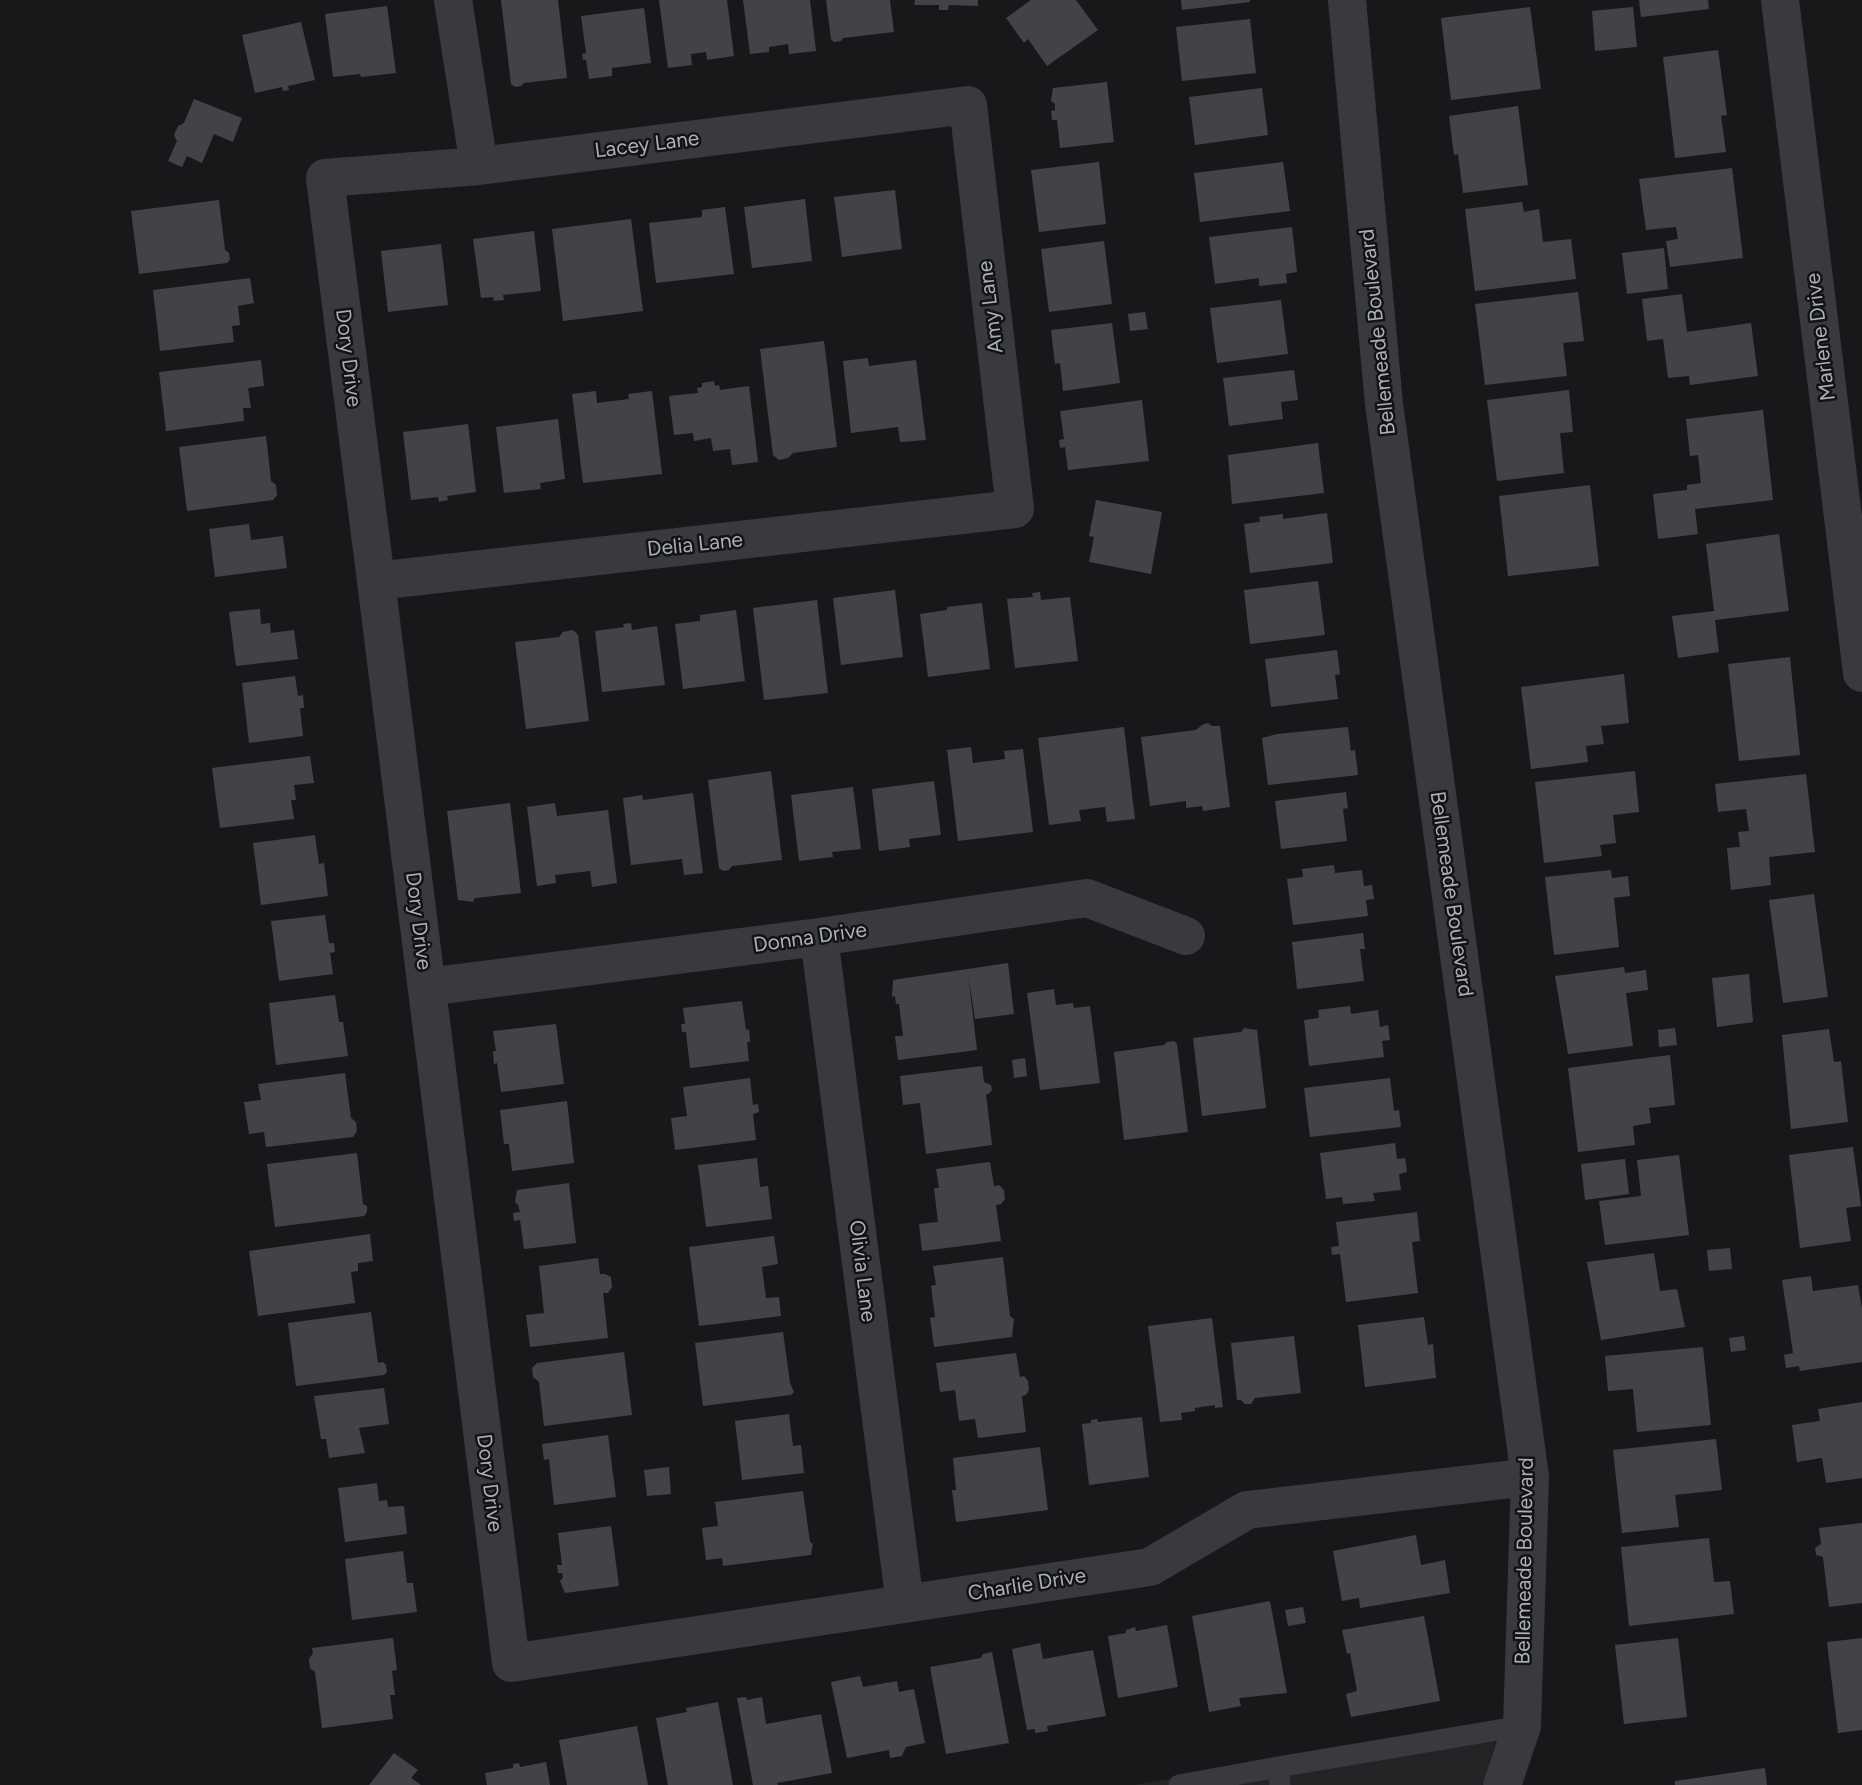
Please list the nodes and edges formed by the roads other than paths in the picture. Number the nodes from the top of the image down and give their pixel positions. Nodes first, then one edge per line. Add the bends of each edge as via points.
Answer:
1 (453, 0) edge
2 (1346, 0) edge
3 (1780, 0) edge
4 (968, 104) joint
5 (479, 166) junction
6 (325, 178) joint
7 (1015, 509) joint
8 (376, 581) junction
9 (1862, 673) edge
10 (1186, 936) dead end
11 (819, 937) junction
12 (427, 987) junction
13 (1530, 1477) junction
14 (905, 1604) junction
15 (511, 1663) joint
16 (1522, 1726) junction
17 (1279, 1776) edge
18 (1179, 1785) edge
19 (1502, 1785) edge

1 - 5 street
2 - 13 street, Bellemeade Boulevard via 1384,404
3 - 9 street, Marlene Drive
4 - 5 street, Lacey Lane
4 - 7 street, Amy Lane
5 - 6 street, Lacey Lane
6 - 8 street, Dory Drive
7 - 8 street, Delia Lane
8 - 12 street, Dory Drive
10 - 11 street, Donna Drive via 1087,898
11 - 12 street, Donna Drive
11 - 14 street, Olivia Lane
12 - 15 street, Dory Drive
13 - 14 street, Charlie Drive via 1247,1510 1150,1567
13 - 16 street, Bellemeade Boulevard
14 - 15 street, Charlie Drive
16 - 17 lane
16 - 19 street, Bellemeade Boulevard
17 - 18 lane

